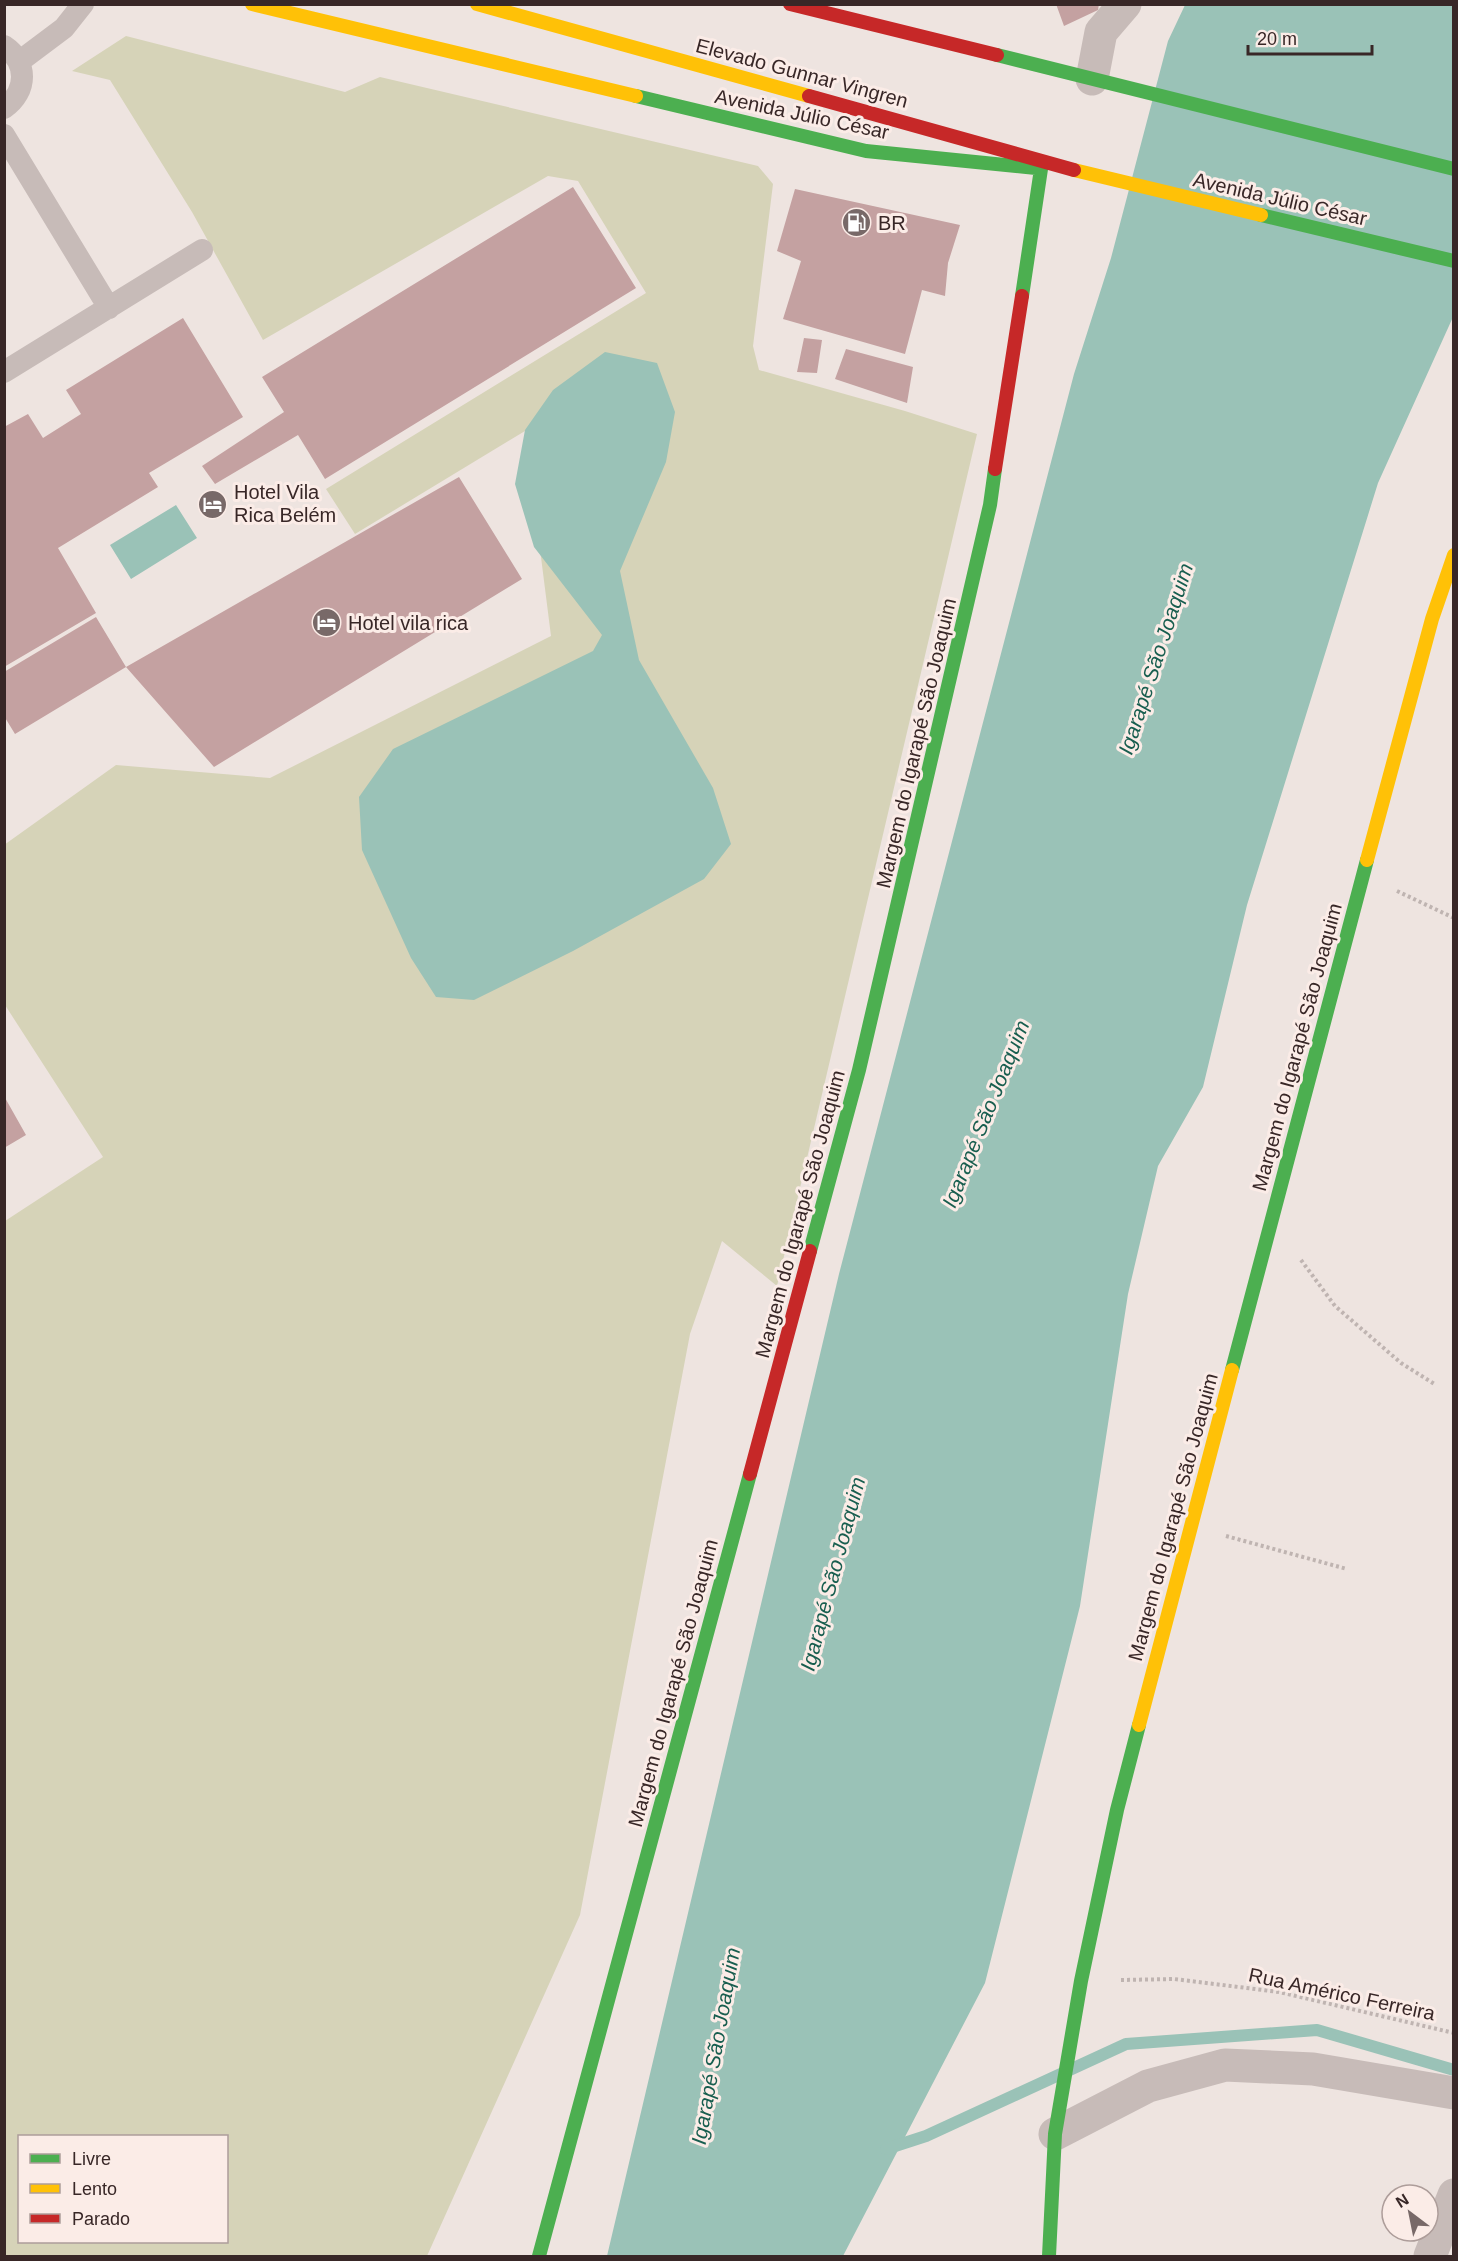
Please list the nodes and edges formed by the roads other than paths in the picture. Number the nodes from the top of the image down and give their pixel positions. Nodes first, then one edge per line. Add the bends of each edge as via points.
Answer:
1 (83, 4) edge
2 (252, 4) edge
3 (477, 4) edge
4 (790, 4) edge
5 (1125, 4) edge
6 (12, 53) edge
7 (1092, 79) junction
8 (4, 108) edge
9 (4, 135) edge
10 (1041, 169) junction
11 (1454, 169) edge
12 (1116, 181) junction
13 (202, 250) dead end
14 (1454, 261) edge
15 (109, 308) junction
16 (4, 372) edge
17 (1454, 555) edge
18 (1454, 2093) edge
19 (1055, 2134) junction
20 (1454, 2195) edge
21 (539, 2256) edge
22 (1048, 2256) edge
23 (1430, 2256) edge

1 - 6 lane via 64,28
2 - 10 street, Avenida Júlio César via 866,151
3 - 12 street, Elevado Gunnar Vingren
4 - 7 street
5 - 7 street via 1101,32
6 - 8 lane via 23,71 19,92
7 - 11 street
9 - 15 lane
10 - 12 street, Avenida Júlio César
10 - 21 street, Margem do Igarapé São Joaquim via 990,505 859,1070
12 - 14 street, Avenida Júlio César
13 - 15 lane
15 - 16 lane
17 - 19 street, Margem do Igarapé São Joaquim via 1432,619 1117,1810 1081,1981
18 - 19 street via 1313,2068 1225,2064 1148,2086
19 - 22 street, Margem do Igarapé São Joaquim
20 - 23 street

